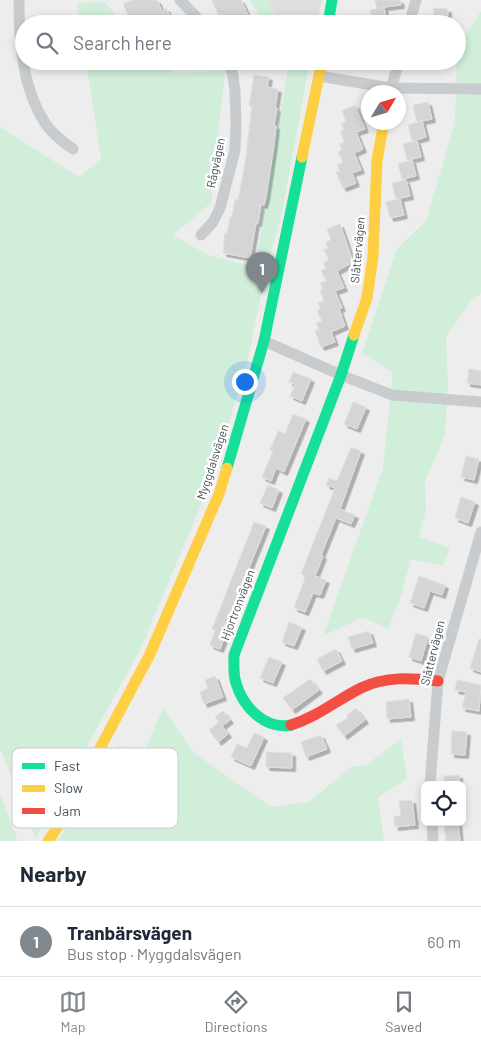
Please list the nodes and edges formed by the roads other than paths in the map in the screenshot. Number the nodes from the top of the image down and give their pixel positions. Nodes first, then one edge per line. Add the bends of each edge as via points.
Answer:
1 (19, 0) edge
2 (180, 0) edge
3 (332, 0) edge
4 (416, 0) edge
5 (19, 15) edge
6 (195, 15) edge
7 (330, 15) edge
8 (412, 15) edge
9 (26, 70) edge
10 (231, 70) edge
11 (320, 70) edge
12 (396, 70) edge
13 (319, 76) junction
14 (365, 85) edge
15 (391, 85) edge
16 (481, 88) edge
17 (406, 90) edge
18 (383, 130) edge
19 (73, 149) dead end
20 (201, 235) dead end
21 (264, 341) junction
22 (341, 375) junction
23 (481, 402) edge
24 (481, 532) edge
25 (438, 681) junction
26 (101, 748) edge
27 (430, 781) edge
28 (432, 826) edge
29 (58, 828) edge
30 (48, 841) edge
31 (434, 841) edge

1 - 5 street
2 - 6 street
3 - 7 street
4 - 8 street
9 - 19 street via 35,104 45,124
10 - 20 street, Rågvägen via 235,91 235,150 220,208
11 - 13 street, Myggdalsvägen
12 - 15 street
13 - 14 street
13 - 21 street, Myggdalsvägen
16 - 17 street
18 - 22 street, Slåttervägen via 377,160 373,256 367,298
21 - 22 street
21 - 26 street, Myggdalsvägen via 219,494 150,654
22 - 23 street via 392,395
22 - 25 street, Hjortronvägen via 234,654 234,677 242,699 261,720 277,726 304,722 374,683 411,679
24 - 25 street, Slåttervägen
25 - 27 street, Slåttervägen
28 - 31 street
29 - 30 street, Myggdalsvägen

